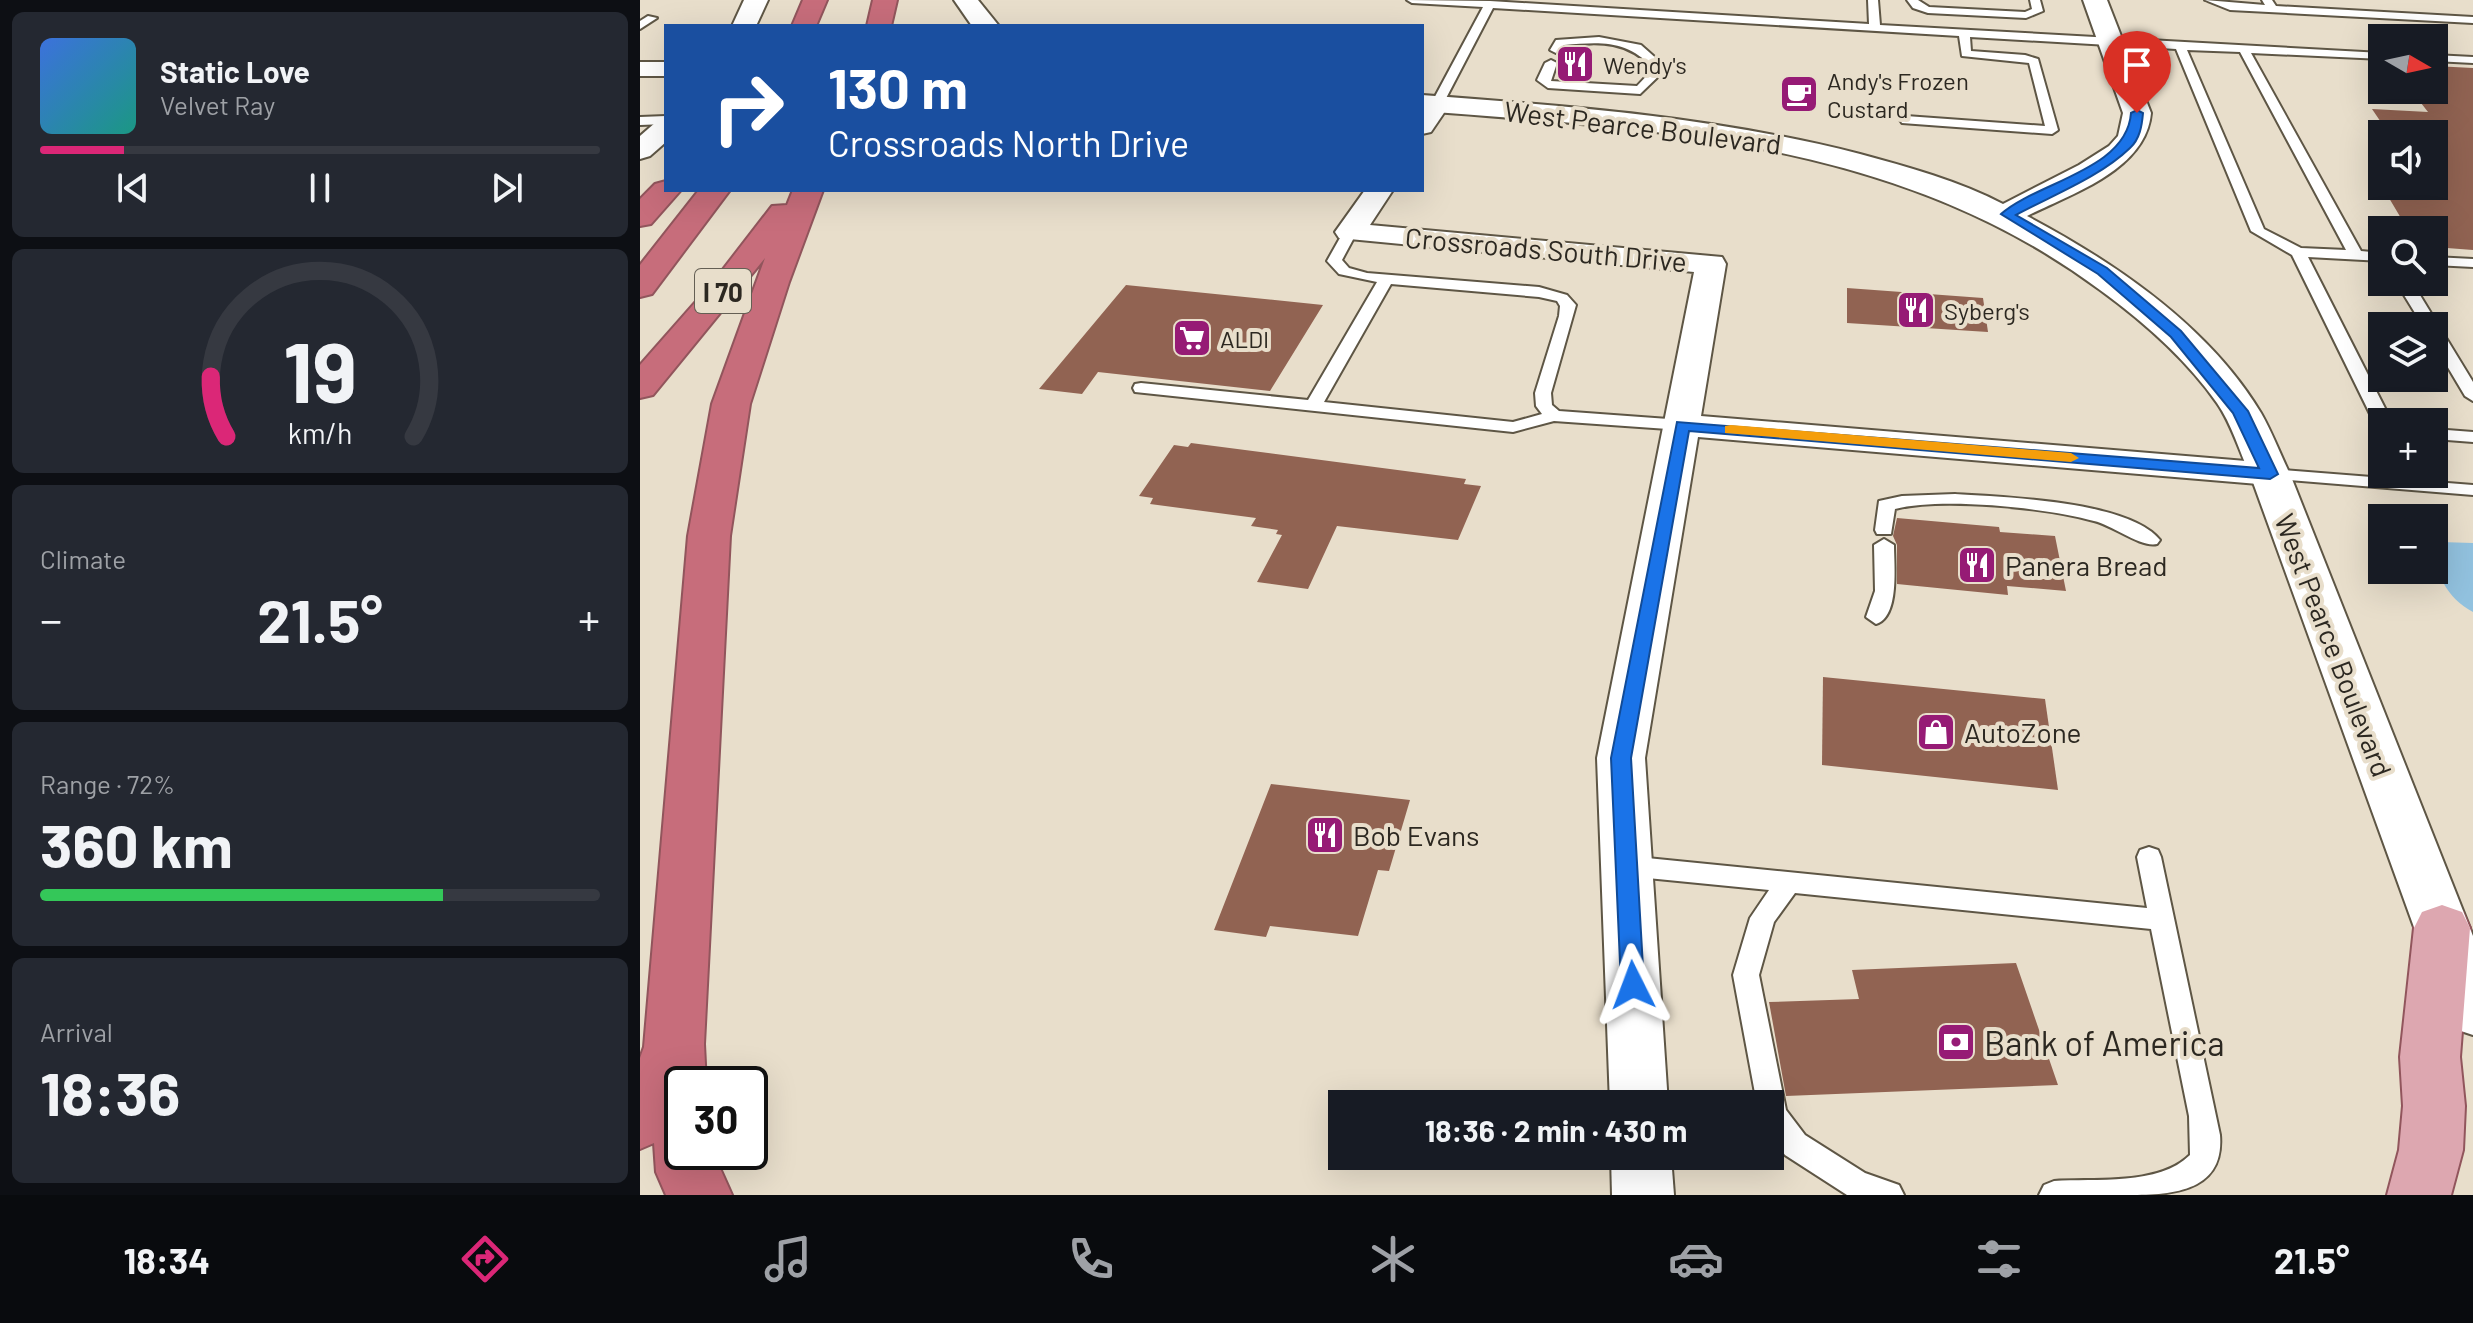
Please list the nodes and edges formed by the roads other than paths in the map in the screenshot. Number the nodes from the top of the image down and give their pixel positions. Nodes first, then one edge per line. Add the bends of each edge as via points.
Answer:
1 (756, 0) edge
2 (815, 0) edge
3 (885, 0) edge
4 (966, 0) edge
5 (1412, 0) edge
6 (1873, 0) edge
7 (1912, 0) edge
8 (2020, 0) edge
9 (2035, 0) edge
10 (2095, 0) edge
11 (2210, 0) edge
12 (1490, 4) junction
13 (2269, 5) edge
14 (2459, 10) dead end
15 (652, 18) dead end
16 (2471, 20) edge
17 (745, 24) edge
18 (805, 24) edge
19 (879, 24) edge
20 (985, 24) edge
21 (640, 26) edge
22 (1875, 27) junction
23 (1964, 32) junction
24 (2110, 40) junction
25 (2180, 46) junction
26 (2244, 50) junction
27 (2368, 55) edge
28 (1553, 57) joint
29 (2448, 59) edge
30 (2473, 60) edge
31 (640, 69) edge
32 (664, 69) edge
33 (1427, 111) edge
34 (664, 120) edge
35 (1906, 120) dead end
36 (640, 121) edge
37 (664, 130) edge
38 (640, 150) edge
39 (664, 192) edge
40 (713, 192) edge
41 (799, 192) edge
42 (807, 192) edge
43 (1378, 192) edge
44 (2007, 214) junction
45 (640, 217) edge
46 (1350, 232) junction
47 (2298, 252) junction
48 (2356, 256) junction
49 (2368, 256) edge
50 (2448, 262) edge
51 (2473, 263) edge
52 (1386, 279) junction
53 (640, 287) edge
54 (2448, 355) edge
55 (640, 387) edge
56 (1141, 388) dead end
57 (2473, 396) edge
58 (1313, 406) junction
59 (2376, 408) edge
60 (1554, 416) junction
61 (1682, 425) junction
62 (2448, 435) edge
63 (2473, 437) edge
64 (2270, 474) junction
65 (2473, 490) edge
66 (2150, 540) dead end
67 (1876, 617) dead end
68 (2149, 857) dead end
69 (1627, 866) junction
70 (1789, 882) junction
71 (2162, 920) junction
72 (2442, 928) junction
73 (2473, 1010) edge
74 (674, 1044) junction
75 (675, 1066) edge
76 (1638, 1090) edge
77 (640, 1120) edge
78 (688, 1170) edge
79 (1642, 1170) edge
80 (700, 1195) edge
81 (1643, 1195) edge
82 (1889, 1195) edge
83 (2054, 1195) edge
84 (2419, 1195) edge

1 - 17 street
2 - 18 highway
3 - 19 highway
4 - 20 street
5 - 12 lane
6 - 22 lane
7 - 9 lane via 1928,10 2026,15 2038,11
8 - 9 lane
10 - 24 street
11 - 13 lane via 2230,7
12 - 22 lane
12 - 33 lane
13 - 16 lane
14 - 16 lane
15 - 21 lane
22 - 23 lane
23 - 24 lane
23 - 35 lane via 1966,54 2034,61 2052,130
24 - 25 lane
24 - 44 street via 2137,113 2136,129 2127,144 2088,172
25 - 26 lane
25 - 47 lane via 2258,231
26 - 27 lane
26 - 48 lane
28 - 28 lane via 1543,80 1548,84 1640,90 1661,68 1639,48 1624,43 1560,42
29 - 30 lane
31 - 32 street
33 - 44 street, West Pearce Boulevard via 1701,129 1786,143 1892,171
34 - 36 lane
37 - 38 street
39 - 45 highway
40 - 53 highway, I 70
41 - 55 highway, I 70
42 - 74 highway via 731,404 709,536
43 - 46 street, Crossroads South Drive
44 - 64 street, West Pearce Boulevard via 2102,271 2176,334 2241,411
46 - 52 lane via 1334,261 1338,267
46 - 61 street, Crossroads South Drive via 1711,264
47 - 48 lane
47 - 59 lane
48 - 49 lane
50 - 51 lane
52 - 58 lane
52 - 60 lane via 1562,298 1567,316 1543,393 1544,406
54 - 57 lane
56 - 58 lane
58 - 60 lane via 1513,427
60 - 61 lane
61 - 64 street
61 - 69 street, Crossroads South Drive via 1621,758
62 - 63 lane
64 - 65 lane
64 - 72 street, West Pearce Boulevard
66 - 67 lane via 2128,526 2068,509 1913,498 1886,505 1885,591
68 - 71 lane
69 - 70 lane
69 - 76 street, Crossroads South Drive
70 - 71 lane
70 - 82 lane via 1763,918 1746,975 1773,1115 1795,1145 1857,1185
71 - 83 lane via 2203,1116 2207,1144 2200,1166 2181,1181 2159,1188
72 - 73 street, West Pearce Boulevard
72 - 84 main road via 2430,1057 2431,1150
74 - 75 highway
74 - 77 highway via 665,1077
78 - 80 highway
79 - 81 street

